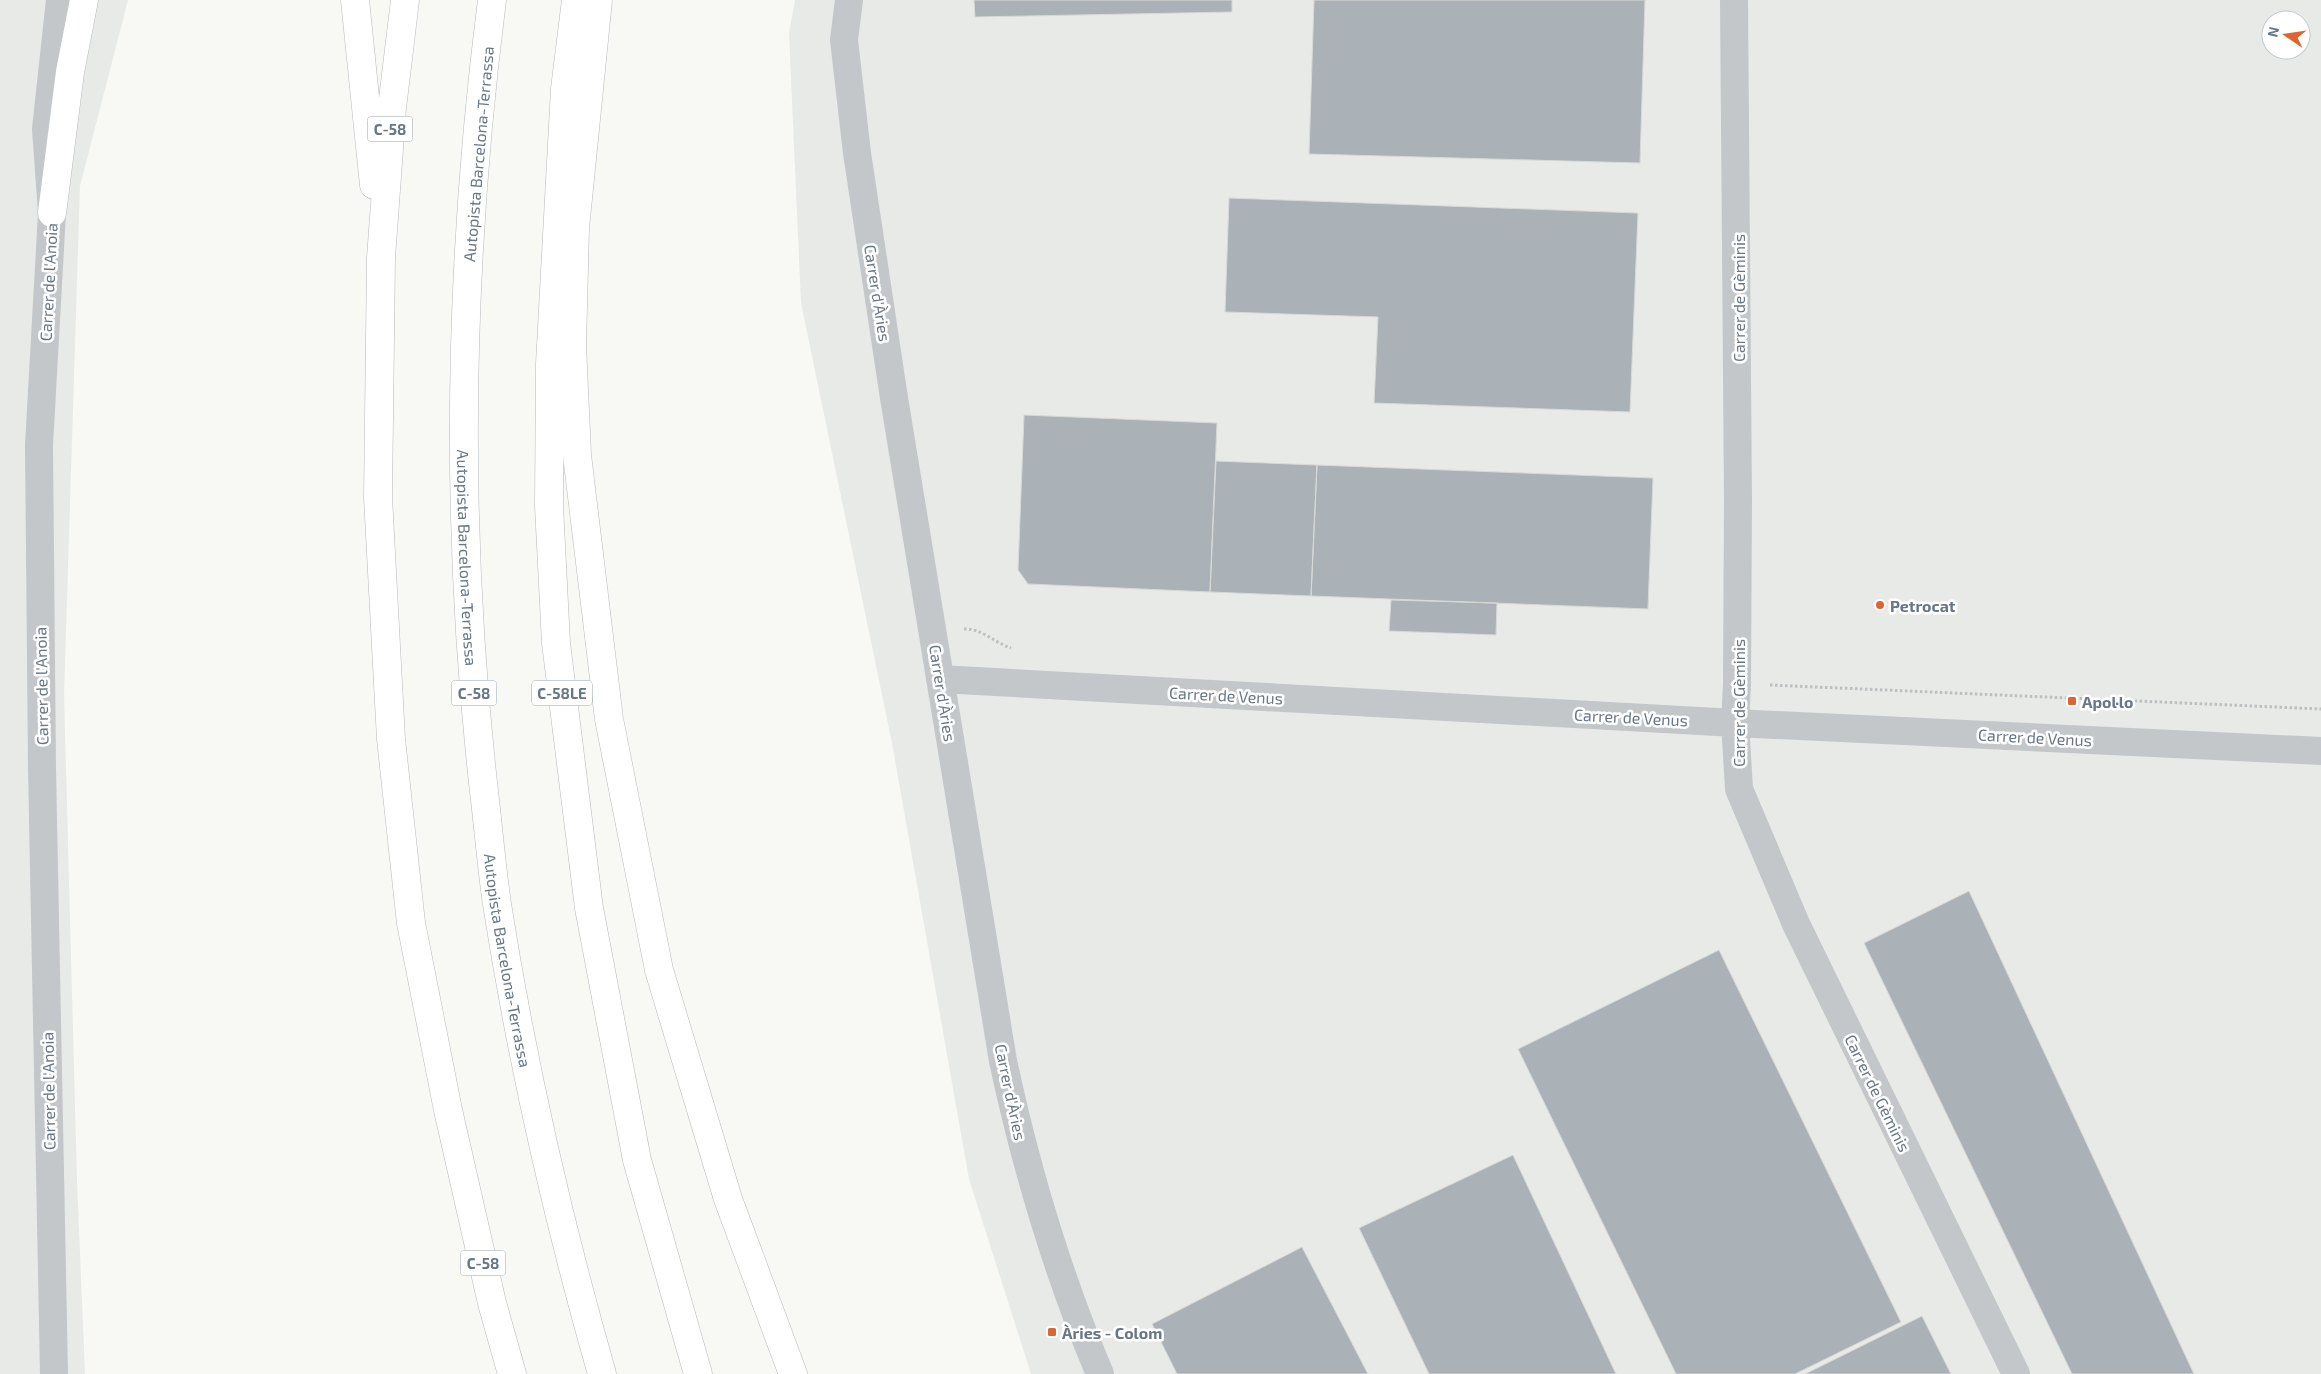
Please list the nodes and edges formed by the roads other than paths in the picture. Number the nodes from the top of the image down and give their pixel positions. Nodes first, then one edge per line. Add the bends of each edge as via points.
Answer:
1 (60, 0) edge
2 (84, 0) edge
3 (354, 0) edge
4 (405, 0) edge
5 (492, 0) edge
6 (576, 0) edge
7 (598, 0) edge
8 (849, 0) edge
9 (1734, 0) edge
10 (52, 214) junction
11 (381, 258) junction
12 (940, 679) junction
13 (1735, 723) junction
14 (2321, 751) edge
15 (54, 1374) edge
16 (512, 1374) edge
17 (602, 1374) edge
18 (698, 1374) edge
19 (793, 1374) edge
20 (1100, 1374) edge
21 (2016, 1374) edge

1 - 10 street, Carrer de l'Anoia via 46,129
2 - 10 highway via 70,72
3 - 11 highway
4 - 11 highway, C-58 via 392,108
5 - 17 highway, Autopista Barcelona-Terrassa / C-58 via 479,104 463,358 466,581 478,735 497,903 532,1094 574,1277
6 - 18 highway, C-58LE via 565,89 550,364 549,506 556,643 589,908 637,1160
7 - 19 highway via 575,228 572,345 577,455 609,719 659,970 728,1199
8 - 12 street, Carrer d'Àries via 844,40 857,153
9 - 13 street, Carrer de Gèminis via 1738,297
10 - 15 street, Carrer de l'Anoia via 39,445
11 - 16 highway, C-58 via 378,497 391,739 412,923 448,1110 492,1303
12 - 13 street, Carrer de Venus
12 - 20 street, Carrer d'Àries via 1003,1061 1019,1134 1078,1322
13 - 14 street, Carrer de Venus
13 - 21 street, Carrer de Gèminis via 1739,789 1796,924

